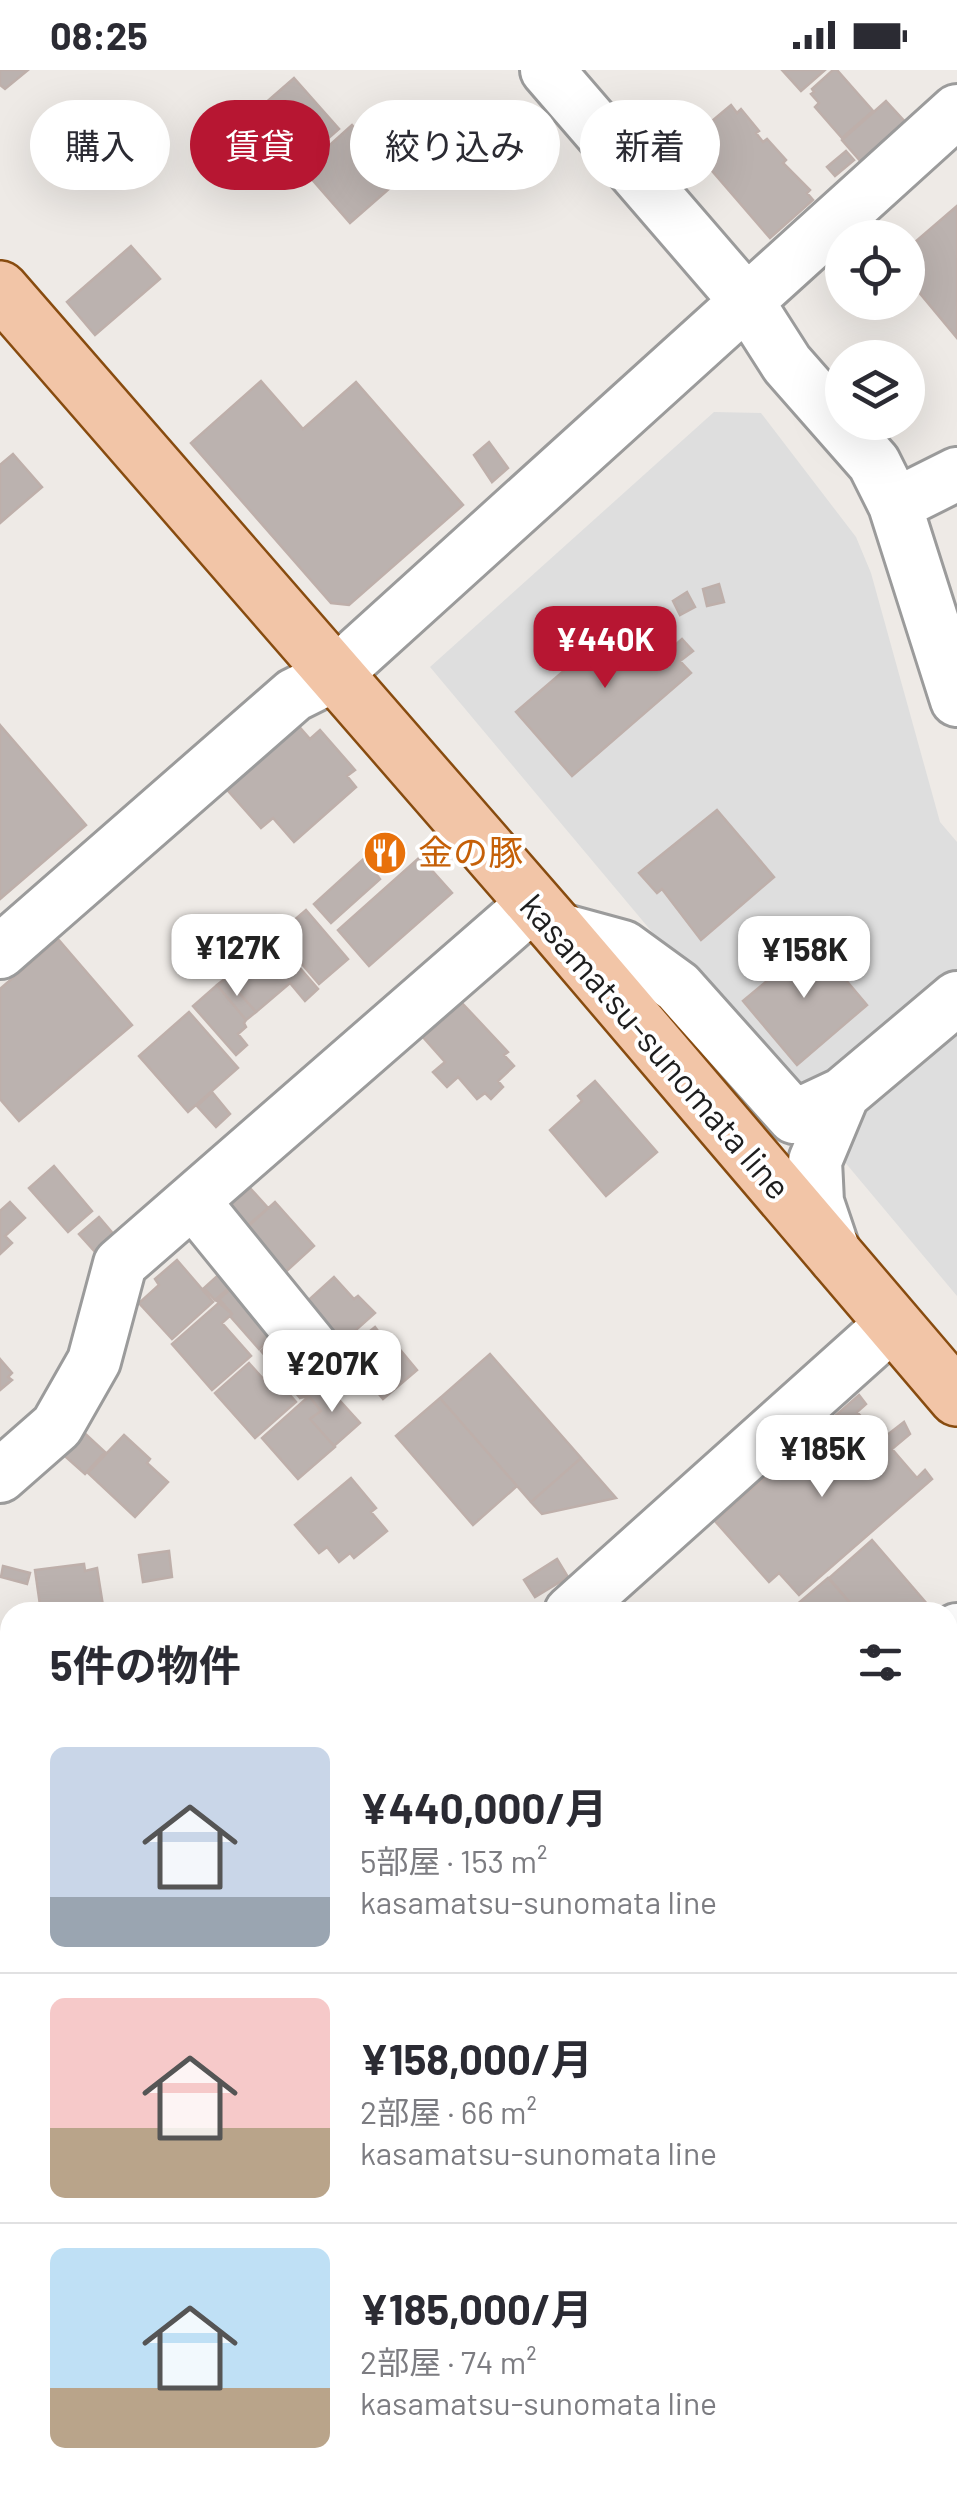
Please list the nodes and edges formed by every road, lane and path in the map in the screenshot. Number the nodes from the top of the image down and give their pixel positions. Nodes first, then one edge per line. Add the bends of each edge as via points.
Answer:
1 (547, 70) edge
2 (957, 111) edge
3 (0, 289) edge
4 (748, 303) junction
5 (957, 474) edge
6 (895, 505) junction
7 (334, 675) junction
8 (957, 700) edge
9 (544, 917) junction
10 (0, 952) edge
11 (957, 998) edge
12 (843, 1094) junction
13 (193, 1201) junction
14 (836, 1258) junction
15 (892, 1324) junction
16 (328, 1366) dead end
17 (957, 1398) edge
18 (0, 1476) edge
19 (582, 1602) edge

1 - 4 street
2 - 4 street
3 - 7 main road, kasamatsu-sunomata line
4 - 6 street via 787,364 874,462
4 - 7 street
5 - 6 street
6 - 8 street
7 - 9 main road, kasamatsu-sunomata line
7 - 10 street via 294,695
9 - 12 street via 623,947 678,988 794,1117
9 - 13 street
9 - 14 main road, kasamatsu-sunomata line
11 - 12 street
12 - 14 street via 815,1161 817,1202
13 - 16 street
13 - 18 street via 120,1264 94,1361 57,1426
14 - 15 main road, kasamatsu-sunomata line
15 - 17 main road, kasamatsu-sunomata line
15 - 19 street

